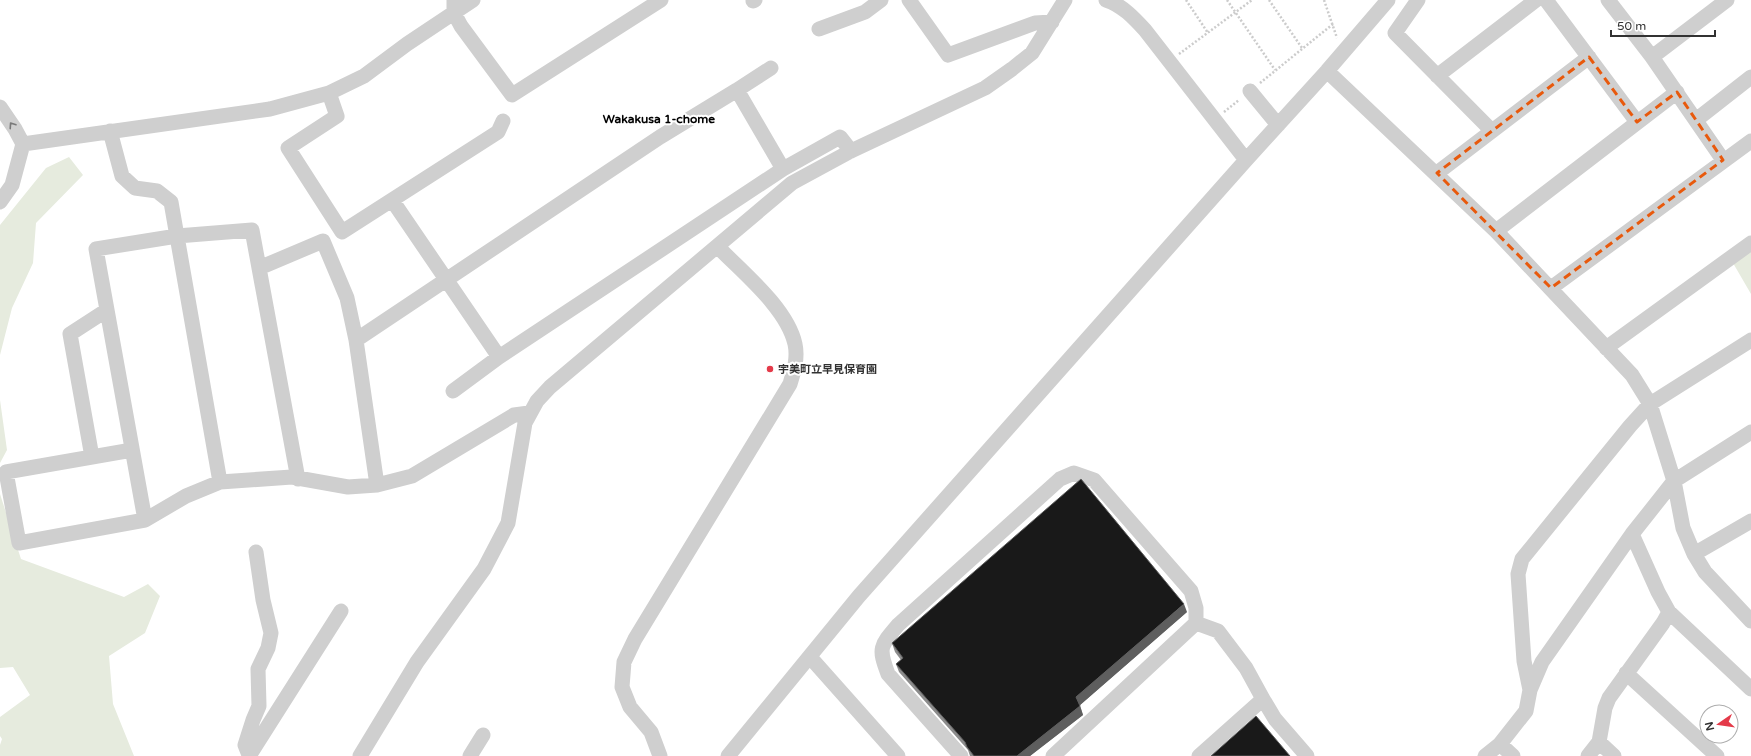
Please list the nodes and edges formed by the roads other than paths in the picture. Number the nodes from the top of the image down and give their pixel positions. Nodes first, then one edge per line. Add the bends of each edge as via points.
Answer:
1 (473, 0) edge
2 (661, 0) edge
3 (881, 0) edge
4 (909, 0) edge
5 (1065, 0) edge
6 (1388, 0) edge
7 (1418, 0) edge
8 (1536, 0) edge
9 (1546, 0) edge
10 (1608, 0) edge
11 (1727, 0) edge
12 (1111, 1) edge
13 (454, 7) edge
14 (1052, 22) junction
15 (819, 29) dead end
16 (1589, 57) junction
17 (1652, 57) junction
18 (771, 68) dead end
19 (1327, 71) junction
20 (1438, 76) junction
21 (1751, 77) edge
22 (737, 90) junction
23 (1250, 91) road end
24 (1677, 92) junction
25 (329, 93) junction
26 (0, 107) edge
27 (1696, 120) junction
28 (503, 121) dead end
29 (1637, 122) junction
30 (1278, 124) junction
31 (110, 131) junction
32 (1492, 131) junction
33 (1750, 143) edge
34 (23, 144) junction
35 (851, 151) junction
36 (1246, 160) junction
37 (1723, 160) junction
38 (782, 169) junction
39 (1437, 173) junction
40 (392, 200) junction
41 (0, 202) edge
42 (1496, 231) junction
43 (177, 236) junction
44 (1751, 243) edge
45 (718, 247) junction
46 (259, 268) junction
47 (447, 279) junction
48 (1551, 288) junction
49 (107, 310) junction
50 (356, 340) junction
51 (1751, 340) edge
52 (1606, 348) junction
53 (499, 357) junction
54 (453, 391) dead end
55 (1650, 404) junction
56 (529, 413) junction
57 (1751, 432) edge
58 (132, 450) junction
59 (92, 457) junction
60 (298, 479) junction
61 (1674, 481) junction
62 (220, 482) junction
63 (377, 485) junction
64 (144, 520) junction
65 (1751, 521) edge
66 (1632, 534) junction
67 (256, 552) dead end
68 (1694, 554) junction
69 (341, 611) dead end
70 (1669, 612) junction
71 (1749, 614) edge
72 (1196, 623) junction
73 (810, 657) junction
74 (1626, 674) junction
75 (1751, 689) edge
76 (1530, 690) junction
77 (1263, 699) junction
78 (483, 736) dead end
79 (1599, 742) junction
80 (1500, 744) junction
81 (249, 756) edge
82 (360, 756) edge
83 (470, 756) edge
84 (660, 756) edge
85 (728, 756) edge
86 (898, 756) edge
87 (961, 756) edge
88 (1053, 756) edge
89 (1199, 756) edge
90 (1307, 756) edge
91 (1485, 756) edge
92 (1513, 756) edge
93 (1588, 756) edge
94 (1614, 756) edge
95 (1717, 756) edge

1 - 13 street
2 - 13 street via 512,95 461,26
3 - 15 street via 865,12
4 - 14 street via 948,55 1035,23
5 - 14 street
6 - 19 street
7 - 20 street via 1395,33
8 - 20 street
9 - 16 street
10 - 17 street
11 - 17 street
12 - 36 street via 1140,25
13 - 25 street via 364,76
14 - 35 street via 1032,53 985,88
16 - 29 street
16 - 32 street
17 - 24 street
18 - 22 street
19 - 30 street
19 - 39 street
20 - 32 street
21 - 27 street
22 - 38 street
22 - 47 street via 660,137
23 - 30 street
24 - 27 street
24 - 29 street
25 - 31 street via 270,109
25 - 40 street via 337,116 288,148 342,232
34 -> 26 street
27 - 37 street
28 - 40 street via 498,132
29 - 42 street
30 - 36 street
31 - 34 street
31 - 43 street via 122,176 135,188 157,191 171,202
32 - 39 street
33 - 37 street
34 - 41 street via 12,185
35 - 38 street via 840,137
35 - 45 street via 792,183
36 - 73 street via 859,596
37 - 48 street
38 - 53 street
39 - 42 street
40 - 47 street
42 - 48 street
43 - 46 street via 252,230
43 - 49 street via 96,249
43 - 62 street
44 - 52 street
45 - 56 street via 550,387
45 - 84 street via 770,300 788,323 795,345 796,365 790,384 635,639 624,662 622,687 630,707 651,732
46 - 50 street via 323,241 347,298
46 - 60 street
47 - 50 street
47 - 53 street
48 - 52 street
49 - 58 street
49 - 59 street via 70,334
50 - 63 street
51 - 55 street
52 - 55 street via 1632,376
53 - 54 street
55 - 61 street
55 - 76 street via 1522,559 1518,574 1524,661
56 - 63 street via 514,415 412,476
56 - 82 street via 525,423 508,523 484,569 417,662
57 - 61 street
58 - 59 street
58 - 64 street
59 - 64 street via 6,472 19,543
60 - 62 street via 292,477
60 - 63 street via 348,487
61 - 66 street
61 - 68 street via 1683,528
62 - 64 street via 186,496
65 - 68 street
66 - 70 street
66 - 76 street via 1542,662
67 - 81 street via 271,633 268,648 258,669 259,706 245,744
68 - 71 street via 1705,572
69 - 81 street
70 - 74 street
70 - 75 street
72 - 77 street via 1218,631 1246,668
72 - 87 street via 1196,608 1191,591 1094,480 1074,473 1060,479 898,625 883,643 882,658 888,674
72 - 88 street
73 - 85 street
73 - 86 street
74 - 79 street via 1605,708
74 - 95 street
76 - 80 street via 1526,711
77 - 89 street
77 - 90 street via 1275,719
78 - 83 street
79 - 93 street
79 - 94 street
80 - 91 street
80 - 92 street

